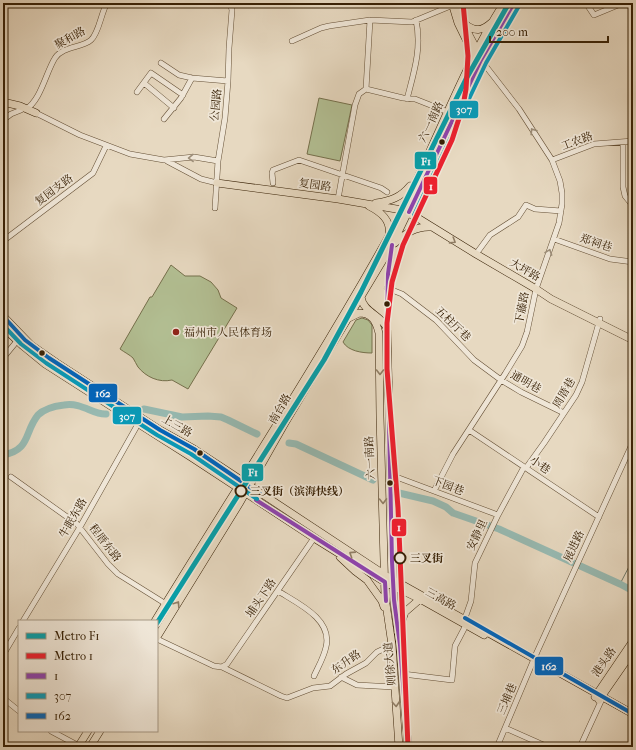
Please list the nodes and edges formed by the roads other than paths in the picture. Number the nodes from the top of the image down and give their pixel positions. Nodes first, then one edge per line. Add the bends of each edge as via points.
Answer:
1 (107, 3) edge
2 (230, 3) edge
3 (504, 3) edge
4 (514, 3) edge
5 (586, 3) edge
6 (622, 3) edge
7 (454, 4) edge
8 (370, 20) junction
9 (416, 20) junction
10 (494, 20) junction
11 (464, 23) junction
12 (292, 41) dead end
13 (478, 58) junction
14 (161, 63) dead end
15 (192, 78) junction
16 (228, 81) junction
17 (144, 83) junction
18 (366, 89) junction
19 (137, 92) dead end
20 (183, 95) junction
21 (407, 99) junction
22 (3, 102) edge
23 (3, 107) edge
24 (174, 108) junction
25 (24, 110) junction
26 (448, 112) junction
27 (36, 113) joint
28 (164, 119) dead end
29 (3, 120) edge
30 (633, 141) edge
31 (623, 142) junction
32 (106, 146) junction
33 (164, 160) junction
34 (218, 160) junction
35 (552, 160) junction
36 (342, 175) junction
37 (417, 178) junction
38 (217, 183) junction
39 (273, 183) dead end
40 (387, 192) dead end
41 (338, 200) junction
42 (366, 204) junction
43 (633, 206) edge
44 (215, 208) dead end
45 (405, 211) junction
46 (561, 211) junction
47 (431, 227) junction
48 (389, 236) junction
49 (554, 239) junction
50 (3, 241) edge
51 (392, 245) junction
52 (476, 254) junction
53 (633, 262) edge
54 (387, 288) dead end
55 (536, 289) junction
56 (361, 297) junction
57 (3, 316) edge
58 (599, 321) junction
59 (345, 322) junction
60 (3, 326) edge
61 (633, 336) edge
62 (633, 340) edge
63 (18, 341) junction
64 (3, 358) edge
65 (501, 380) junction
66 (564, 413) junction
67 (138, 424) junction
68 (469, 430) junction
69 (633, 442) edge
70 (525, 467) junction
71 (391, 475) junction
72 (11, 478) dead end
73 (242, 480) junction
74 (249, 486) junction
75 (237, 487) junction
76 (434, 491) junction
77 (245, 493) junction
78 (599, 517) junction
79 (497, 518) junction
80 (80, 527) junction
81 (314, 538) junction
82 (335, 551) junction
83 (385, 578) junction
84 (394, 583) junction
85 (278, 591) junction
86 (420, 599) junction
87 (166, 604) junction
88 (24, 620) edge
89 (156, 620) edge
90 (466, 622) junction
91 (18, 630) edge
92 (390, 630) junction
93 (398, 632) junction
94 (158, 636) edge
95 (158, 638) edge
96 (633, 641) edge
97 (392, 645) junction
98 (633, 651) edge
99 (3, 655) edge
100 (534, 660) junction
101 (222, 667) junction
102 (402, 674) junction
103 (314, 676) dead end
104 (341, 677) junction
105 (394, 687) junction
106 (599, 697) junction
107 (3, 698) edge
108 (18, 710) edge
109 (633, 714) edge
110 (633, 718) edge
111 (505, 728) junction
112 (53, 732) edge
113 (87, 732) edge
114 (99, 732) edge
115 (78, 746) edge
116 (90, 747) edge
117 (399, 747) edge
118 (408, 747) edge
119 (497, 747) edge
120 (548, 747) edge
121 (580, 747) edge

1 - 25 street, 聚和路 via 92,39 57,56 35,99
2 - 16 street, 公园路 via 232,10
3 - 10 main road, 六一南路
4 - 13 main road, 六一南路
5 - 6 street via 594,15
7 - 9 street
7 - 11 main road
7 - 13 main road via 458,23
8 - 9 street
8 - 12 street via 321,28
8 - 18 street
9 - 21 street via 418,58
10 - 11 main road via 480,30 471,29
10 - 13 main road, 六一南路
11 - 13 main road
13 - 26 main road, 六一南路
35 -> 13 street, 下藤路 via 519,109
13 - 45 main road, 六一南路
14 - 15 street via 179,75
15 - 16 street
15 - 20 street
16 - 34 street, 公园路
17 - 19 street
17 - 20 street via 151,73
17 - 24 street
18 - 21 street
18 - 36 street via 357,97
20 - 24 street
21 - 26 street via 415,99
22 - 25 main road
23 - 25 main road
24 - 28 street
25 - 27 main road
25 - 29 street
26 - 37 main road, 六一南路
27 - 32 street
30 - 31 street, 工农路
31 - 35 street, 工农路 via 594,144
31 - 43 street via 622,187
32 - 33 street via 130,154
32 - 50 street, 复园支路 via 93,173
34 -> 33 street via 194,157
33 - 38 street via 200,179
34 - 38 street, 公园路
35 - 46 street, 下藤路 via 561,184
36 - 39 street via 299,160 273,170
36 - 40 street
36 - 41 street
37 - 42 main road via 397,198
37 - 45 main road, 六一南路
38 - 41 main road, 复园路
38 - 44 street, 公园路
41 - 42 main road, 复园路
42 - 45 main road, 复园路
42 - 48 main road via 386,219 390,230
45 - 47 main road, 大坪路
45 - 48 main road, 南台路
45 - 51 main road, 南台路
46 - 49 street, 下藤路
46 - 52 street via 535,209 526,205 518,217 490,235
47 - 51 main road via 412,230
47 -> 52 main road, 大坪路
48 - 73 main road, 南台路 via 280,421
49 - 53 street, 郑祠巷 via 610,258
55 -> 49 street, 下藤路
51 - 56 main road, 南台路
52 - 55 main road, 大坪路
54 - 65 street, 五柱厅巷 via 400,293 436,320 474,360
55 - 58 main road, 大坪路
55 - 65 street, 下藤路 via 526,337
56 - 59 main road, 南台路
56 - 71 main road, 六一南路 via 365,307 385,323 387,328
57 - 73 main road, 上三路 via 31,345 53,361
58 - 61 main road
58 - 62 main road
58 - 66 street, 周厝巷 via 582,382
59 - 74 main road, 南台路
59 -> 83 main road, 六一南路 via 355,314 366,314 375,320 380,332
60 - 63 main road, 上三路
63 - 64 street
63 - 67 main road, 上三路 via 45,364
65 - 66 street, 通明巷
65 - 68 street, 下藤路
66 - 70 street, 周厝巷
67 - 75 main road, 上三路
67 - 80 street, 牛眠东路
68 - 70 street, 小巷
68 - 76 street, 下藤路
69 - 78 street, 展进路
70 - 78 street, 小巷
70 - 79 street, 安静里
71 - 76 street, 下园巷
71 - 84 main road, 六一南路
72 - 80 street, 程厝东路
73 - 74 main road, 上三路
73 - 75 main road, 南台路
74 - 77 main road, 南台路
83 -> 74 main road, 上三路
75 - 77 main road, 上三路
75 - 87 main road, 南台路
76 - 79 street, 下园巷
77 - 81 main road, 上三路
94 -> 77 main road, 南台路
78 - 100 street, 展进路
79 - 90 street, 安静里 via 474,568
80 - 87 street, 程厝东路 via 118,574
80 - 88 street, 牛眠东路
81 - 82 main road, 上三路
81 - 85 street, 埔头下路
82 - 83 main road, 上三路
82 - 92 main road via 370,583 383,603
83 - 84 main road
83 - 92 main road, 则徐大道
84 - 86 main road, 三高路
84 - 90 main road, 三高路
84 - 93 main road, 则徐大道
85 - 101 street, 埔头下路 via 229,663
85 - 103 street via 316,616 324,627 327,645
86 - 90 main road, 三高路
86 - 93 main road via 403,615
87 - 89 main road, 南台路
90 - 100 main road, 三高路
90 - 102 street, 安静里 via 455,646 452,680
91 - 99 street
92 - 97 main road, 则徐大道
93 - 102 main road, 则徐大道
95 - 101 street, 东升路 via 214,666
96 - 106 main road, 港头路
97 - 104 street, 东升路 via 377,652 366,663
97 - 105 main road, 则徐大道
98 - 106 main road, 港头路
100 - 106 main road, 三高路
100 - 111 street, 三埔巷
101 - 104 street, 东升路 via 287,698 313,688 330,686
102 - 118 main road, 则徐大道
104 - 105 street via 357,685
105 -> 117 main road, 则徐大道
106 - 109 main road, 三高路
106 - 110 main road, 三高路
106 - 121 street
107 - 108 street
111 - 119 street, 三埔巷
111 - 120 street
112 - 115 street
113 - 115 main road
114 - 116 main road

